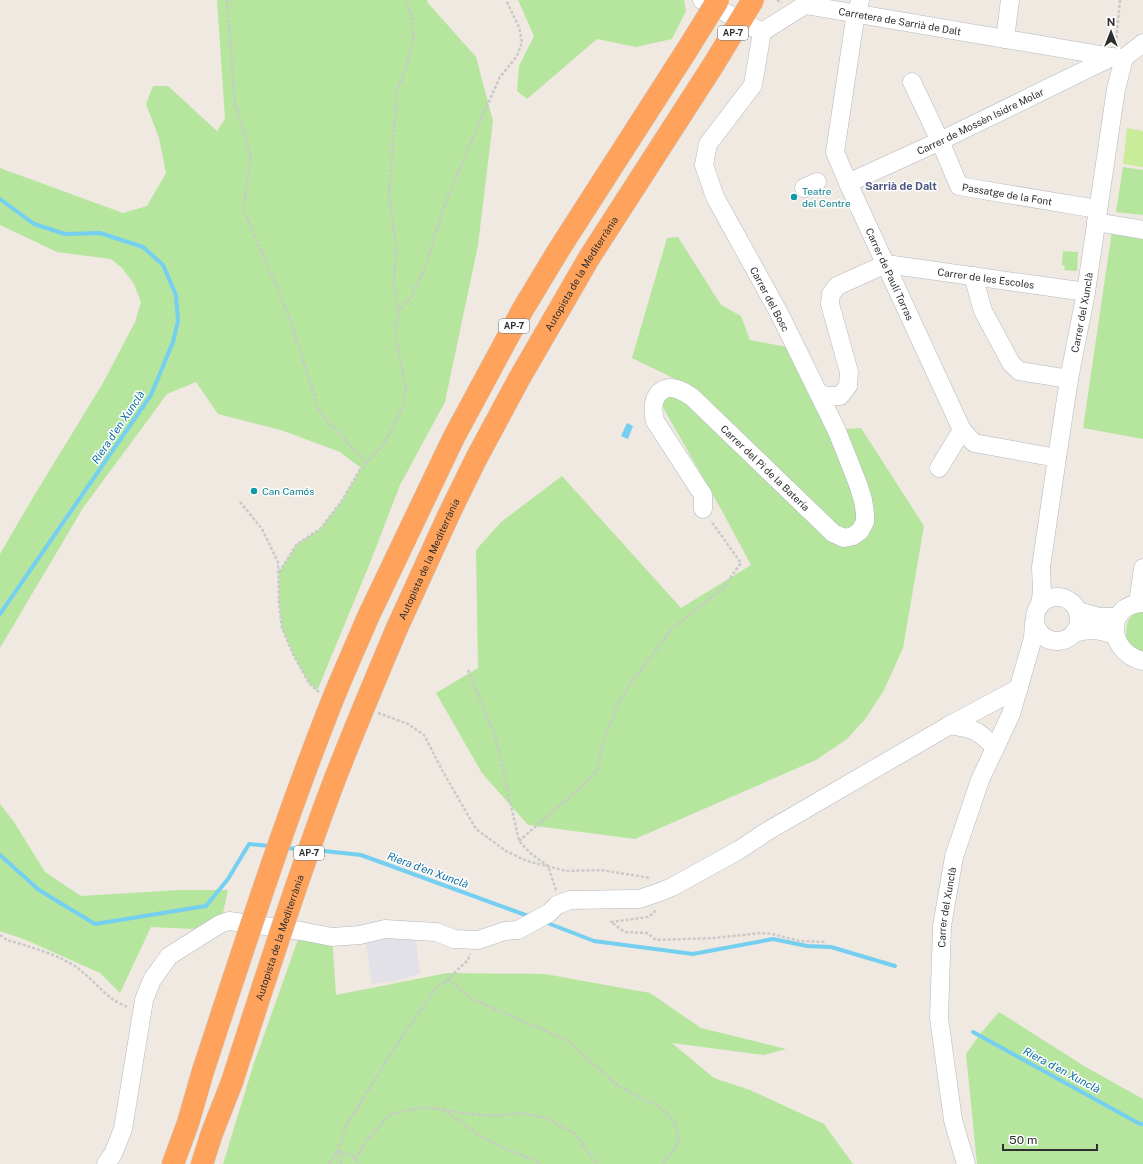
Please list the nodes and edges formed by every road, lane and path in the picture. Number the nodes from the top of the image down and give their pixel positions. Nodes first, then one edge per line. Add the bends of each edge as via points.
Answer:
1 (227, 0) edge
2 (405, 0) edge
3 (506, 0) edge
4 (702, 0) edge
5 (718, 0) edge
6 (753, 0) edge
7 (1010, 0) edge
8 (1120, 0) edge
9 (858, 7) edge
10 (762, 32) junction
11 (1005, 39) junction
12 (1143, 43) edge
13 (1117, 57) junction
14 (912, 82) dead end
15 (940, 141) junction
16 (848, 183) junction
17 (1096, 216) junction
18 (1143, 230) edge
19 (886, 264) junction
20 (973, 276) junction
21 (1086, 292) junction
22 (399, 311) junction
23 (1069, 379) junction
24 (819, 394) junction
25 (962, 430) junction
26 (1057, 458) junction
27 (366, 462) junction
28 (939, 468) dead end
29 (240, 502) dead end
30 (703, 509) joint
31 (1041, 567) junction
32 (1143, 568) edge
33 (279, 572) junction
34 (1064, 598) junction
35 (1140, 603) edge
36 (1040, 604) junction
37 (1078, 611) junction
38 (1117, 617) junction
39 (1034, 623) junction
40 (1074, 633) junction
41 (1115, 636) junction
42 (1055, 641) junction
43 (1026, 661) junction
44 (1143, 661) edge
45 (468, 670) dead end
46 (1019, 688) junction
47 (324, 694) dead end
48 (373, 712) dead end
49 (950, 725) junction
50 (995, 748) junction
51 (519, 841) junction
52 (548, 866) junction
53 (666, 889) junction
54 (0, 935) edge
55 (478, 940) junction
56 (825, 942) dead end
57 (448, 979) junction
58 (144, 1000) junction
59 (441, 1109) junction
60 (338, 1151) junction
61 (355, 1159) junction
62 (106, 1164) edge
63 (173, 1164) edge
64 (202, 1164) edge
65 (330, 1164) edge
66 (341, 1164) edge
67 (359, 1164) edge
68 (540, 1164) edge
69 (598, 1164) edge
70 (662, 1164) edge
71 (966, 1164) edge

1 - 27 path via 235,103 250,157 243,208 288,314 320,413
2 - 22 path via 411,13 414,37 397,90 389,196 396,246 394,285
3 - 22 path via 519,27 522,42 517,56 500,77 470,144 445,204 424,270 411,297
4 - 10 street
5 - 63 highway, AP-7, bridge via 523,309 454,437 368,617 329,708 296,797 249,930
6 - 64 highway, Autopista de la Mediterrània / AP-7, bridge via 589,258 519,378 450,512 397,628 333,785
7 - 11 street
8 - 13 path
9 - 10 street, Carretera de Sarrià de Dalt via 804,6
9 - 11 street, Carretera de Sarrià de Dalt
9 - 16 street, Carrer de Paulí Torras via 854,19 835,152
10 - 24 street, Carrer del Bosc via 753,85 708,144 704,165 715,197
11 - 13 street, Carretera de Sarrià de Dalt
12 - 13 street
13 - 15 street, Carrer de Mossèn Isidre Molar
13 - 17 street, Carrer del Xunclà via 1116,89
14 - 15 street, Passatge de la Font
15 - 16 street, Carrer de Mossèn Isidre Molar
15 - 17 street, Passatge de la Font via 959,186
16 - 19 street, Carrer de Paulí Torras
17 - 18 street
17 - 21 street, Carrer del Xunclà
19 - 20 street, Carrer de les Escoles
19 - 24 street via 837,286 831,294 830,304 849,372 848,386 840,396
19 - 25 street, Carrer de Paulí Torras
20 - 21 street, Carrer de les Escoles
20 - 23 street via 984,311 1010,363 1019,371
21 - 23 street, Carrer del Xunclà
22 - 27 path via 395,333 406,389 404,402 383,445
23 - 26 street, Carrer del Xunclà
24 - 30 street, Carrer del Pi de la Bateria via 837,431 863,500 865,522 860,531 844,538 833,533 692,397 680,390 669,388 657,395 653,403 655,421 703,495
25 - 26 street, Carrer de Paulí Torras via 974,443
25 - 28 street
26 - 31 street, Carrer del Xunclà
27 - 33 path via 341,502 320,529 297,544
29 - 33 path via 262,529 278,562
30 - 51 path via 741,563 722,589 672,630 630,684 617,707 590,779
31 - 34 street via 1050,583
31 - 36 street, Carrer del Xunclà
32 - 35 street
33 - 47 path via 282,628 309,683 317,692
34 - 36 street via 1053,596
34 - 37 street
35 - 38 street via 1126,608
36 - 39 street via 1034,616
37 - 38 street via 1099,617
37 - 40 street via 1078,626
38 - 41 street
39 - 42 street via 1042,636
39 - 43 street, Carrer del Xunclà via 1033,638
40 - 41 street via 1086,630
40 - 42 street via 1067,639
41 - 44 street via 1124,651
42 - 43 street
43 - 46 street, Carrer del Xunclà
45 - 51 path via 496,739
46 - 49 street
46 - 50 street, Carrer del Xunclà via 1011,714
48 - 52 path via 408,724 424,735 476,829 506,851 527,861
49 - 50 street via 971,728 984,736
49 - 53 street via 739,850
50 - 71 street, Carrer del Xunclà via 980,780 954,858 942,926 939,1018 953,1120
51 - 52 path
52 - 53 path via 566,871 601,870 652,878 665,883
53 - 55 street via 639,899 570,900 557,905 549,913 518,930 505,931
53 - 56 path via 654,913 648,917 611,922 625,932 647,934 656,940 761,933 800,941
54 - 58 path via 7,940 62,958 120,1004 130,1007
55 - 57 path via 468,960
55 - 58 street via 454,939 436,932 385,929 360,935 332,937 229,921 169,956 152,980
57 - 60 path via 435,989 399,1041 346,1126
57 - 70 path via 472,999 567,1040 618,1086 660,1106 673,1119 679,1138 675,1149
58 - 62 street via 123,1129
59 - 61 path via 420,1108 392,1114 369,1137
59 - 68 path via 480,1136
59 - 69 path via 495,1116 521,1113 546,1118 575,1134
60 - 61 path
60 - 65 path
60 - 66 path
61 - 67 path

